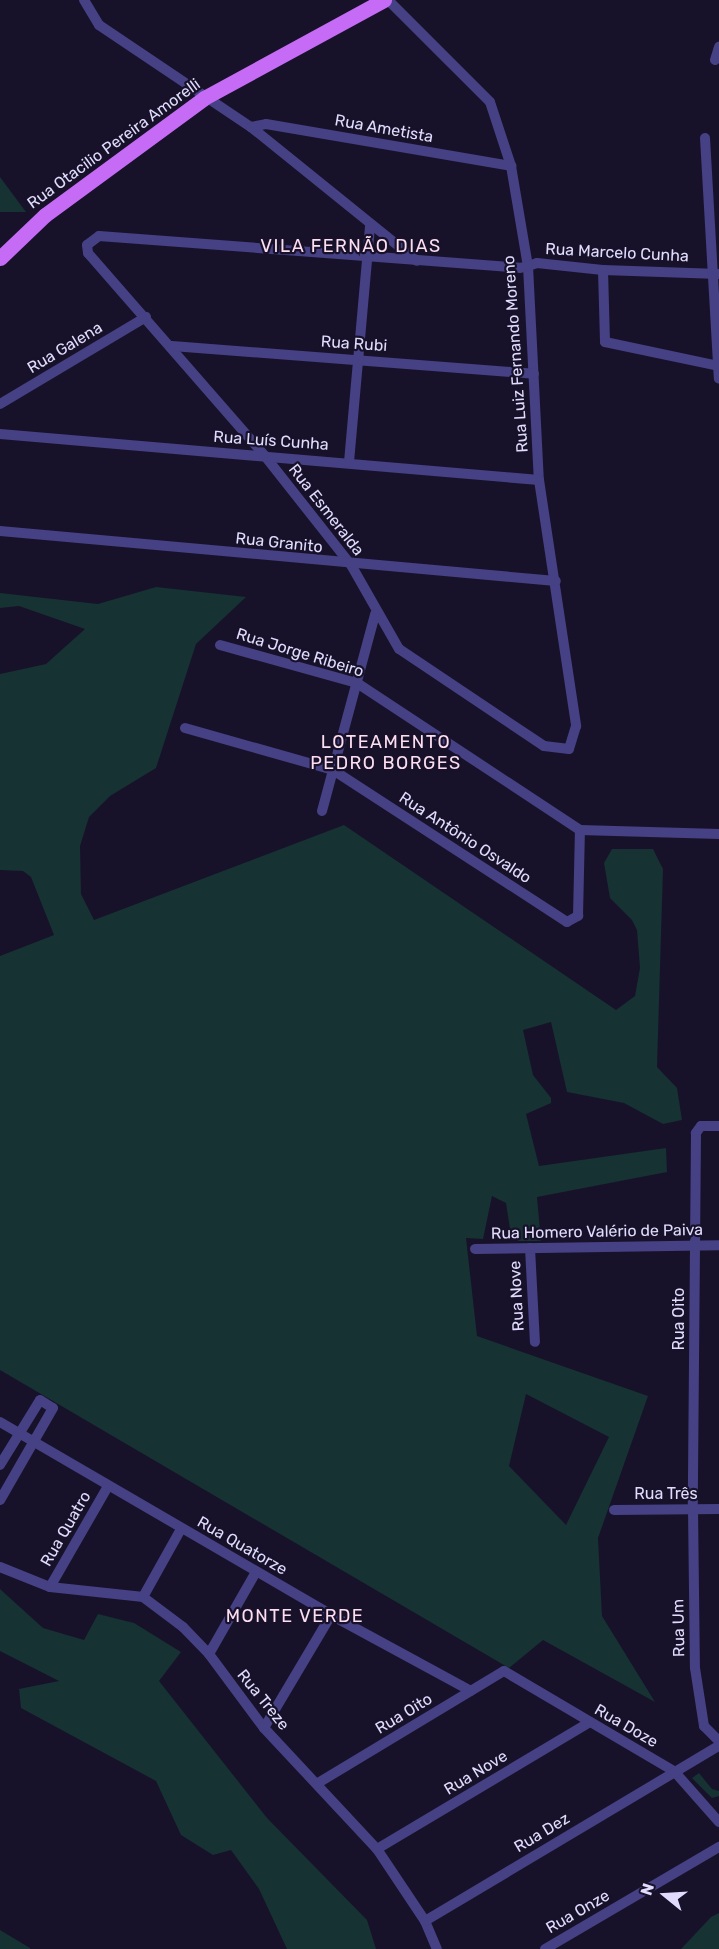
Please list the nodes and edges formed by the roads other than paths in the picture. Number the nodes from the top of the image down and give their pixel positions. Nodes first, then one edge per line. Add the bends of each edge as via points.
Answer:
1 (84, 0) edge
2 (386, 0) edge
3 (719, 47) edge
4 (715, 60) dead end
5 (204, 98) junction
6 (251, 127) junction
7 (705, 138) dead end
8 (511, 166) junction
9 (369, 226) junction
10 (87, 245) joint
11 (0, 258) edge
12 (367, 258) junction
13 (417, 262) junction
14 (528, 266) junction
15 (603, 270) junction
16 (716, 273) edge
17 (146, 317) junction
18 (172, 346) junction
19 (358, 359) junction
20 (718, 366) edge
21 (534, 374) junction
22 (719, 380) edge
23 (0, 404) edge
24 (0, 434) edge
25 (265, 456) junction
26 (349, 462) junction
27 (539, 480) junction
28 (0, 531) edge
29 (351, 565) junction
30 (556, 580) junction
31 (375, 614) junction
32 (220, 645) dead end
33 (357, 683) junction
34 (185, 728) dead end
35 (569, 749) joint
36 (333, 770) junction
37 (322, 812) dead end
38 (580, 830) junction
39 (719, 834) edge
40 (719, 1126) edge
41 (695, 1245) junction
42 (719, 1245) edge
43 (530, 1248) junction
44 (475, 1249) dead end
45 (535, 1342) dead end
46 (0, 1422) edge
47 (19, 1433) junction
48 (33, 1442) junction
49 (0, 1466) edge
50 (108, 1486) junction
51 (0, 1500) edge
52 (693, 1509) junction
53 (719, 1509) edge
54 (614, 1510) dead end
55 (181, 1529) junction
56 (0, 1567) edge
57 (256, 1572) junction
58 (50, 1587) junction
59 (143, 1597) junction
60 (331, 1615) junction
61 (209, 1654) junction
62 (504, 1671) joint
63 (471, 1691) junction
64 (590, 1722) junction
65 (264, 1728) junction
66 (719, 1741) edge
67 (719, 1746) edge
68 (674, 1771) junction
69 (318, 1783) junction
70 (714, 1807) edge
71 (719, 1822) edge
72 (719, 1847) edge
73 (377, 1850) junction
74 (425, 1921) junction
75 (437, 1949) edge
76 (545, 1949) edge

1 - 5 street via 99,25
2 - 5 main road, Rua Otacilio Pereira Amorelli
2 - 8 street, Rua Luiz Fernando Moreno via 490,102
3 - 4 street
5 - 6 street
5 - 11 main road, Rua Otacilio Pereira Amorelli via 45,215
6 - 8 street, Rua Ametista via 266,124
6 - 9 street
7 - 16 street
8 - 14 street, Rua Luiz Fernando Moreno
9 - 12 street
9 - 13 street
10 - 12 street, Rua Marcelo Cunha via 99,236
10 - 17 street, Rua Esmeralda via 88,253
12 - 13 street, Rua Marcelo Cunha
12 - 19 street
13 - 14 street, Rua Marcelo Cunha
14 - 15 street, Rua Marcelo Cunha via 537,263
14 - 21 street, Rua Luiz Fernando Moreno
15 - 16 street, Rua Marcelo Cunha
15 - 20 street via 605,342
16 - 20 street
17 - 18 street, Rua Esmeralda
17 - 23 street, Rua Galena
18 - 19 street, Rua Rubi
18 - 25 street, Rua Esmeralda
19 - 21 street, Rua Rubi
19 - 26 street
20 - 22 street
21 - 27 street, Rua Luiz Fernando Moreno
24 - 25 street, Rua Luís Cunha
25 - 26 street, Rua Luís Cunha
25 - 29 street, Rua Esmeralda
26 - 27 street, Rua Luís Cunha
27 - 30 street, Rua Luiz Fernando Moreno
28 - 29 street, Rua Granito
29 - 30 street, Rua Granito
29 - 31 street, Rua Esmeralda
30 - 35 street, Rua Luiz Fernando Moreno via 576,726
31 - 33 street
31 - 35 street, Rua Esmeralda via 404,654 523,735 556,750
32 - 33 street, Rua Jorge Ribeiro
33 - 36 street
33 - 38 street, Rua Jorge Ribeiro
34 - 36 street, Rua Antônio Osvaldo
36 - 37 street
36 - 38 street, Rua Antônio Osvaldo via 567,922 578,916
38 - 39 street
40 - 41 street, Rua Oito via 698,1129
41 - 42 street, Rua Homero Valério de Paiva
41 - 43 street, Rua Homero Valério de Paiva
41 - 52 street, Rua Oito
43 - 44 street, Rua Homero Valério de Paiva
43 - 45 street, Rua Nove
46 - 47 street, Rua Quatorze
47 - 48 street, Rua Quatorze
47 - 48 street via 40,1400 53,1408
47 - 49 street
48 - 50 street, Rua Quatorze
48 - 51 street
50 - 55 street, Rua Quatorze
50 - 58 street, Rua Quatro
52 - 53 street, Rua Três
52 - 54 street, Rua Três
52 - 66 street, Rua Um via 695,1668 704,1726
55 - 57 street, Rua Quatorze
55 - 59 street
56 - 58 street
57 - 60 street, Rua Quatorze
57 - 61 street
58 - 59 street
59 - 61 street, Rua Treze via 183,1627
60 - 63 street, Rua Quatorze
60 - 65 street
61 - 65 street, Rua Treze
62 - 63 street, Rua Oito
62 - 64 street, Rua Doze
63 - 69 street, Rua Oito
64 - 68 street, Rua Doze
64 - 73 street, Rua Nove
65 - 69 street, Rua Treze
67 - 68 street, Rua Dez
68 - 70 street, Rua Doze
68 - 74 street, Rua Dez
69 - 73 street, Rua Treze
70 - 71 street, Rua Doze
72 - 76 street, Rua Onze
73 - 74 street, Rua Treze
74 - 75 street, Rua Treze

